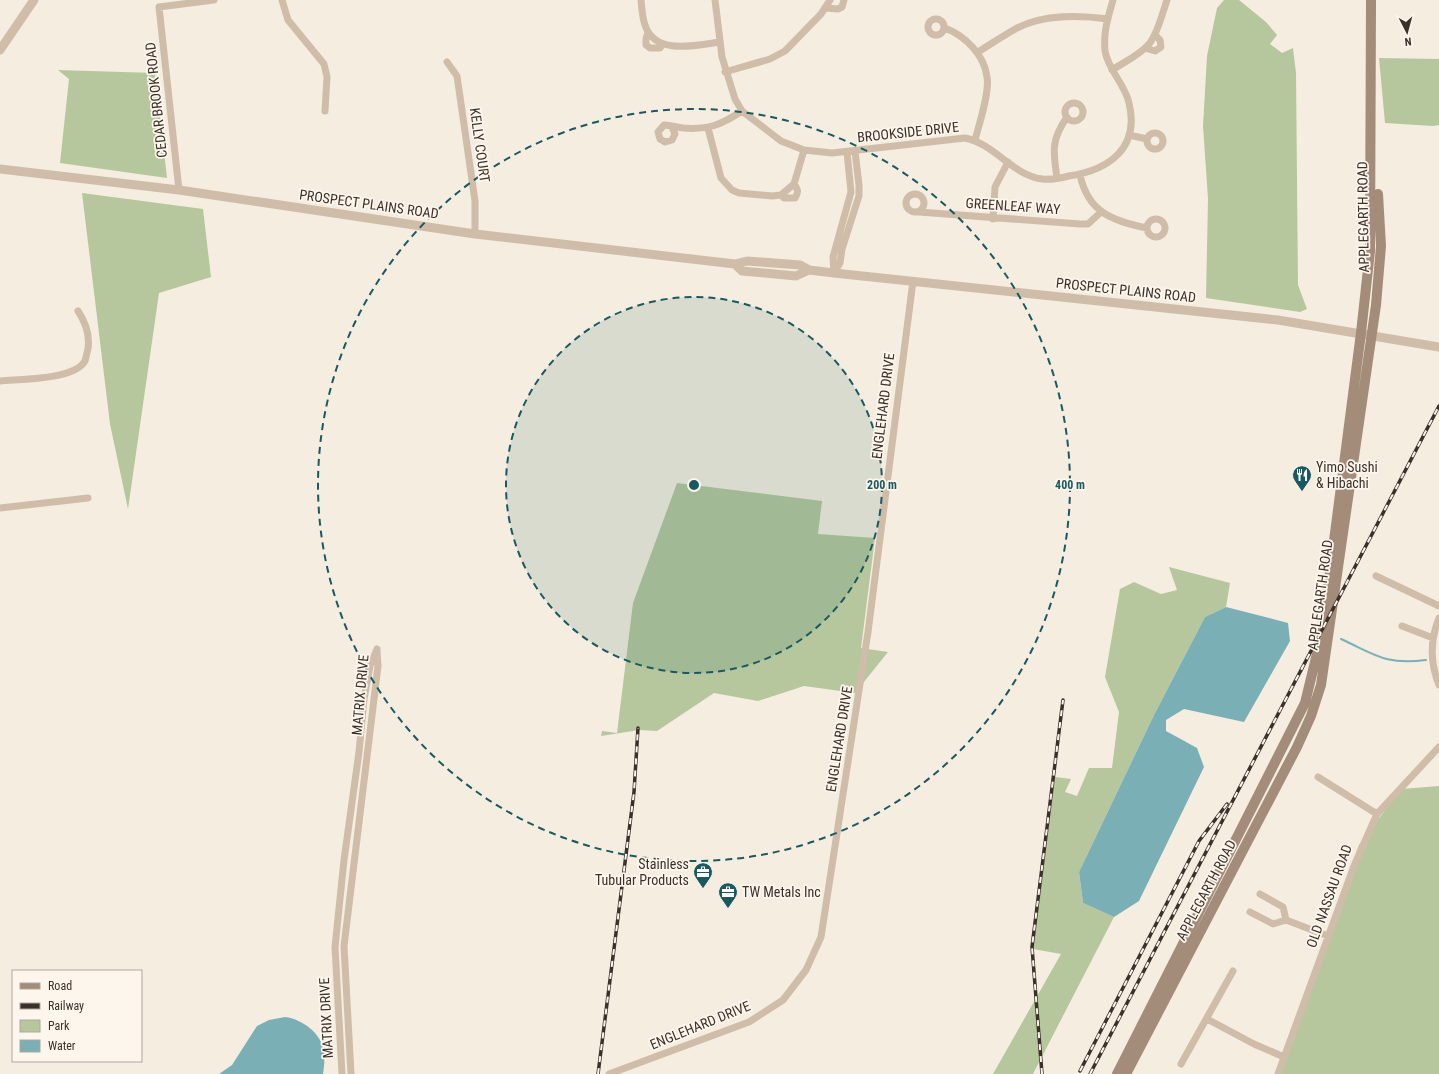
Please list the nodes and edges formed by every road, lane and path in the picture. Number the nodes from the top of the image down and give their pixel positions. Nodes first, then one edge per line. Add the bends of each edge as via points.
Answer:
1 (34, 0) edge
2 (214, 0) edge
3 (282, 0) edge
4 (641, 0) edge
5 (715, 0) edge
6 (830, 0) edge
7 (844, 0) edge
8 (1113, 0) edge
9 (1167, 0) edge
10 (1371, 0) edge
11 (826, 8) junction
12 (1108, 20) junction
13 (945, 28) dead end
14 (648, 32) junction
15 (1154, 35) junction
16 (720, 42) junction
17 (663, 44) junction
18 (1145, 48) junction
19 (0, 50) edge
20 (978, 52) junction
21 (447, 62) dead end
22 (1112, 70) junction
23 (725, 72) junction
24 (1371, 76) junction
25 (325, 111) dead end
26 (742, 111) junction
27 (1067, 117) dead end
28 (672, 127) dead end
29 (708, 128) junction
30 (1129, 135) junction
31 (1147, 139) dead end
32 (975, 140) junction
33 (804, 150) junction
34 (855, 151) junction
35 (847, 152) junction
36 (1008, 162) junction
37 (0, 169) edge
38 (1080, 175) junction
39 (1057, 178) junction
40 (794, 184) junction
41 (179, 190) junction
42 (781, 195) junction
43 (919, 212) dead end
44 (1101, 212) junction
45 (993, 218) junction
46 (1147, 228) dead end
47 (475, 234) junction
48 (834, 273) junction
49 (913, 281) junction
50 (78, 311) dead end
51 (1361, 334) junction
52 (1372, 336) junction
53 (1439, 347) edge
54 (0, 381) edge
55 (88, 498) dead end
56 (0, 508) edge
57 (1376, 576) dead end
58 (1439, 606) edge
59 (1439, 618) edge
60 (1402, 626) dead end
61 (1433, 638) junction
62 (1439, 685) edge
63 (1439, 747) edge
64 (1318, 778) dead end
65 (1377, 814) junction
66 (1260, 894) dead end
67 (1250, 912) dead end
68 (1286, 920) junction
69 (1328, 936) junction
70 (1233, 971) dead end
71 (1207, 1019) junction
72 (1284, 1057) junction
73 (1180, 1064) dead end
74 (342, 1074) edge
75 (351, 1074) edge
76 (609, 1074) edge
77 (1116, 1074) edge
78 (1126, 1074) edge
79 (1278, 1074) edge

1 - 19 street
2 - 41 street, CEDAR BROOK ROAD via 159,7
3 - 25 street via 288,20 324,64 327,77
4 - 14 street
5 - 16 street, BROOKSIDE DRIVE
6 - 11 street
7 - 11 street via 838,10
8 - 12 street, BROOKSIDE DRIVE
9 - 15 street
10 - 24 main road, APPLEGARTH ROAD
11 - 23 street via 785,51 770,59
12 - 20 street via 1076,16 1036,22 1018,28
12 - 22 street, BROOKSIDE DRIVE via 1104,44
13 - 20 street via 955,32
14 - 17 street
14 - 17 street via 646,45 655,49
15 - 18 street
15 - 18 street via 1160,40 1161,47 1155,51
16 - 17 street via 675,47
16 - 23 street, BROOKSIDE DRIVE
18 - 22 street
20 - 32 street via 988,78
21 - 47 street, KELLY COURT via 457,76 475,201
22 - 30 street, BROOKSIDE DRIVE via 1129,102
23 - 26 street, BROOKSIDE DRIVE
24 - 51 main road, APPLEGARTH ROAD via 1370,243
24 - 52 main road, APPLEGARTH ROAD via 1380,246
26 - 29 street
26 - 33 street, BROOKSIDE DRIVE via 781,141
27 - 39 street via 1057,131 1054,152
28 - 29 street
29 - 42 street via 721,178 726,184 739,193
30 - 31 street
30 - 38 street, BROOKSIDE DRIVE via 1113,160 1098,170
32 - 34 street, BROOKSIDE DRIVE via 959,138
32 - 36 street, BROOKSIDE DRIVE via 990,147
33 - 35 street, BROOKSIDE DRIVE
33 - 40 street
34 - 35 street, BROOKSIDE DRIVE
34 - 48 street via 859,196
35 - 48 street via 851,192 833,258
36 - 39 street, BROOKSIDE DRIVE via 1034,178
36 - 45 street via 995,187
37 - 41 street, PROSPECT PLAINS ROAD
38 - 39 street, BROOKSIDE DRIVE
38 - 44 street via 1085,194
40 - 42 street
40 - 42 street via 798,189 795,198 784,198
41 - 47 street, PROSPECT PLAINS ROAD
43 - 45 street, GREENLEAF WAY
44 - 45 street, GREENLEAF WAY via 1088,224
44 - 46 street via 1115,219
47 - 48 street, PROSPECT PLAINS ROAD via 735,264 742,271 796,276 809,270
48 - 49 street, PROSPECT PLAINS ROAD
49 - 51 street, PROSPECT PLAINS ROAD via 1278,320
49 - 76 street, ENGLEHARD DRIVE via 868,632 821,937 806,970 783,1000 749,1022
50 - 54 street via 84,321 88,337 85,361 64,374
51 - 52 street, PROSPECT PLAINS ROAD
51 - 77 main road, APPLEGARTH ROAD via 1322,633 1305,703
52 - 53 street, PROSPECT PLAINS ROAD
52 - 78 main road, APPLEGARTH ROAD via 1321,685 1313,710 1297,747
55 - 56 street
57 - 58 street
59 - 61 street
60 - 61 street
61 - 62 street via 1432,661
63 - 65 street, OLD NASSAU ROAD
64 - 65 street
65 - 69 street, OLD NASSAU ROAD via 1360,848
66 - 68 street via 1283,907
67 - 68 street via 1273,924
68 - 69 street
69 - 72 street, OLD NASSAU ROAD
70 - 71 street
71 - 72 street
71 - 73 street
72 - 79 street, OLD NASSAU ROAD
74 - 75 street, MATRIX DRIVE via 335,947 364,698 370,666 377,648 378,666 344,946

